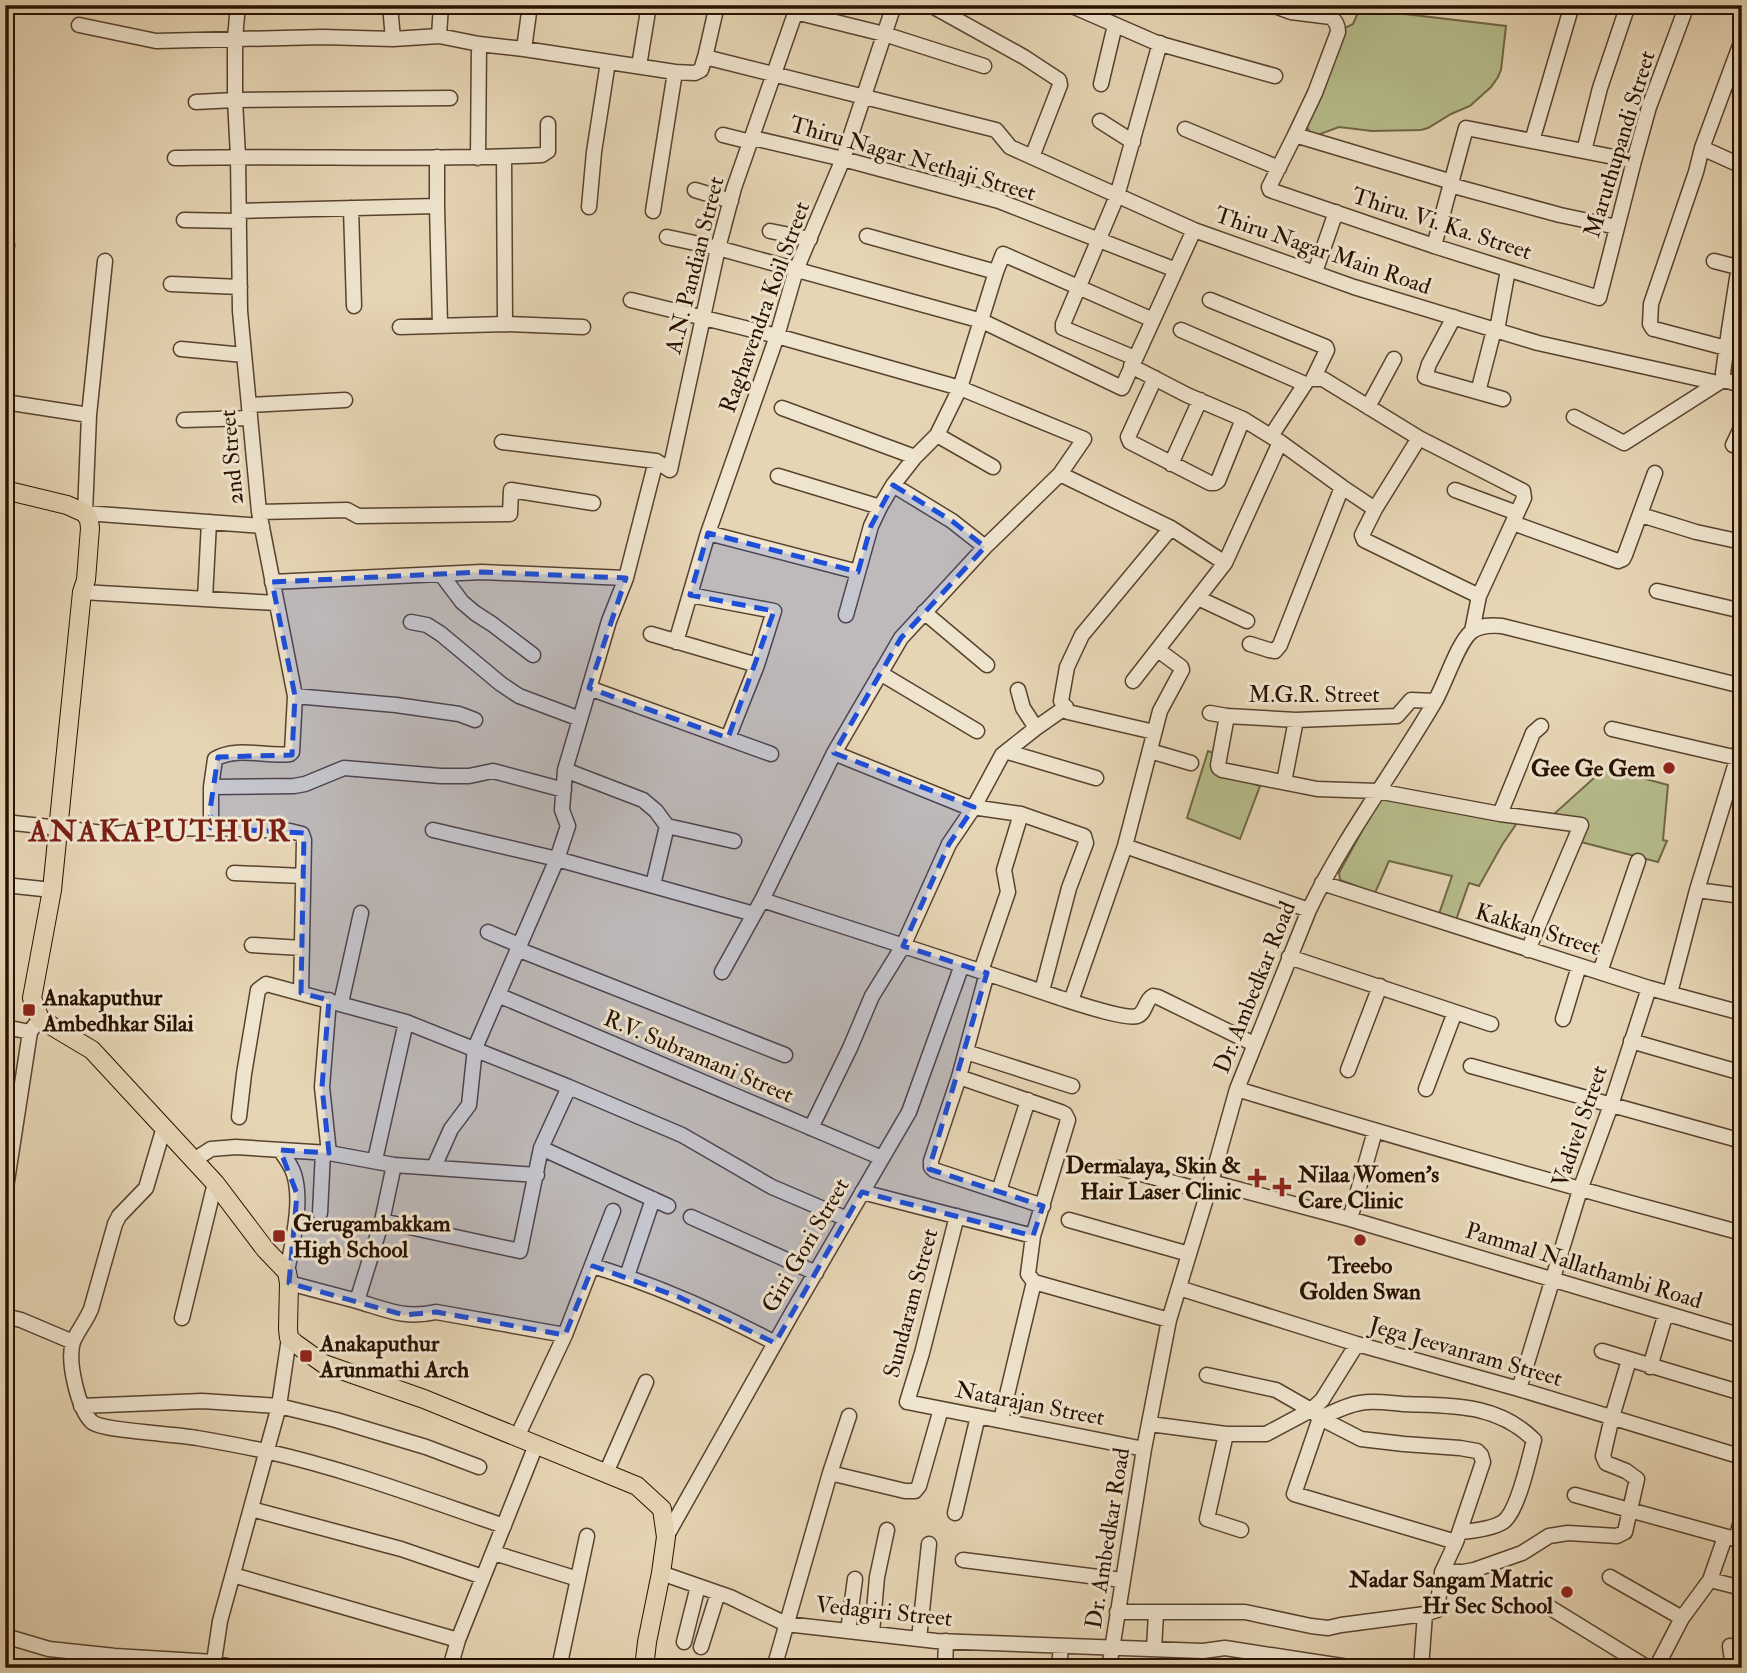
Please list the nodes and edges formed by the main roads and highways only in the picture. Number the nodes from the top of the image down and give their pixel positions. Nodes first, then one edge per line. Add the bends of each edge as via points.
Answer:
1 (5, 487) edge
2 (644, 1668) edge

1 - 2 main road via 85,513 90,528 52,890 32,998 35,1025 92,1050 215,1183 288,1277 289,1338 324,1364 425,1399 637,1486 662,1509 666,1537

